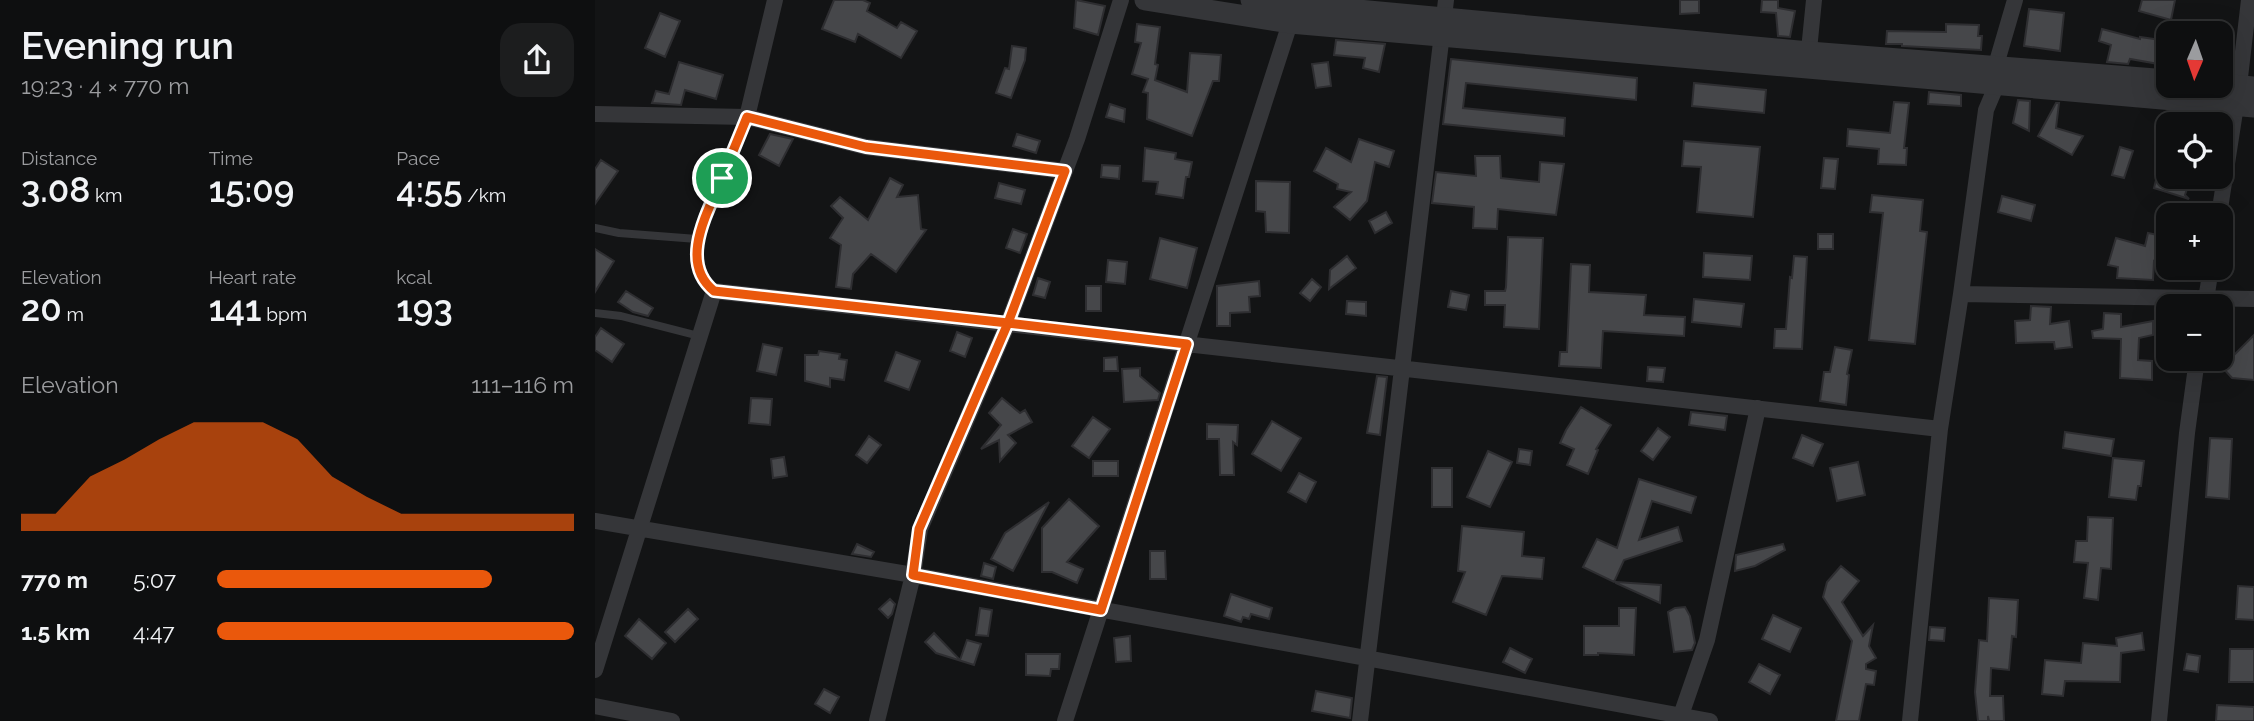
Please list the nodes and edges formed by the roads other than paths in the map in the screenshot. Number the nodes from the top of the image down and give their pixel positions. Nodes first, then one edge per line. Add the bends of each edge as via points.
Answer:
1 (775, 0) edge
2 (1121, 0) edge
3 (1145, 0) edge
4 (1251, 0) edge
5 (1814, 0) edge
6 (2015, 0) edge
7 (2249, 0) edge
8 (1444, 18) edge
9 (1290, 23) junction
10 (1808, 60) junction
11 (1997, 75) junction
12 (2156, 80) edge
13 (2241, 94) edge
14 (595, 114) edge
15 (747, 117) junction
16 (1065, 171) junction
17 (2221, 203) edge
18 (595, 228) edge
19 (697, 239) junction
20 (714, 291) junction
21 (1961, 294) junction
22 (2254, 299) edge
23 (2156, 300) edge
24 (2233, 300) edge
25 (595, 313) edge
26 (1008, 323) junction
27 (699, 336) junction
28 (1187, 344) junction
29 (1402, 367) junction
30 (2195, 371) edge
31 (1758, 408) junction
32 (1940, 429) junction
33 (595, 521) edge
34 (640, 527) junction
35 (913, 575) junction
36 (1101, 610) junction
37 (1368, 659) junction
38 (595, 670) edge
39 (595, 706) edge
40 (1680, 718) edge
41 (672, 721) edge
42 (877, 721) edge
43 (1065, 721) edge
44 (1360, 721) edge
45 (1710, 721) edge
46 (1910, 721) edge
47 (2159, 721) edge

1 - 15 street
2 - 16 street
3 - 9 street
4 - 8 street
5 - 10 street
6 - 11 street
7 - 13 street
8 - 9 street
8 - 10 street
8 - 29 street
9 - 28 street
10 - 11 street
11 - 12 street
11 - 13 street
11 - 21 street via 1986,110
13 - 17 street
14 - 15 street
15 - 16 street via 866,147
15 - 19 lane
16 - 26 street
18 - 19 lane
19 - 20 lane via 702,282
20 - 26 street
20 - 27 street
21 - 23 street
21 - 32 street
22 - 24 street
25 - 27 lane
26 - 28 street
26 - 35 street via 919,529
27 - 34 street
28 - 29 street
28 - 36 street
29 - 31 street
29 - 37 street
30 - 47 street
31 - 32 street
31 - 40 street via 1707,640
32 - 46 street
33 - 34 street
34 - 35 street
34 - 38 street
35 - 36 street
35 - 42 street
36 - 37 street
36 - 43 street
37 - 40 street
37 - 44 street
39 - 41 street
40 - 45 street

